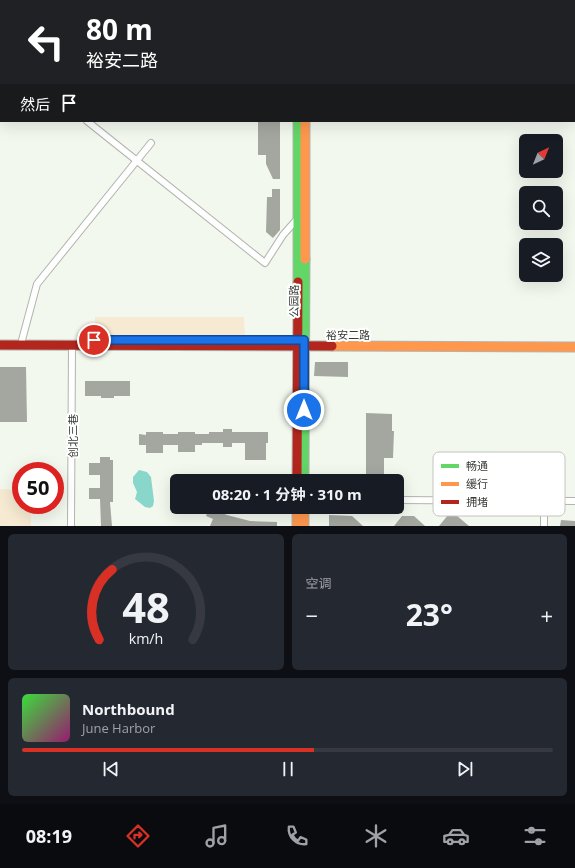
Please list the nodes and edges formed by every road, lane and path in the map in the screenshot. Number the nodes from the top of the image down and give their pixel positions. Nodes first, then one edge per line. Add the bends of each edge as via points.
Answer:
1 (88, 122) edge
2 (298, 122) edge
3 (305, 122) edge
4 (151, 143) dead end
5 (136, 160) junction
6 (298, 218) junction
7 (0, 340) edge
8 (575, 341) edge
9 (22, 342) junction
10 (301, 343) junction
11 (0, 345) edge
12 (72, 346) junction
13 (575, 347) edge
14 (297, 474) edge
15 (304, 474) edge
16 (404, 500) edge
17 (433, 500) edge
18 (297, 514) edge
19 (304, 514) edge
20 (72, 526) edge
21 (297, 526) edge
22 (304, 526) edge

1 - 5 street
2 - 6 main road, 公园路
3 - 10 main road, 公园路
4 - 5 street
5 - 6 street via 265,263 282,235
5 - 9 street via 37,284
6 - 10 main road, 公园路
7 - 9 main road, 裕安二路
8 - 10 main road, 裕安二路
9 - 10 main road, 裕安二路
9 - 11 main road, 裕安二路
9 - 12 main road, 裕安二路
10 - 12 main road, 裕安二路
10 - 13 main road, 裕安二路
10 - 14 main road, 公园路
10 - 15 main road, 公园路
12 - 20 street, 创北三巷
16 - 17 street
18 - 21 main road
19 - 22 main road

